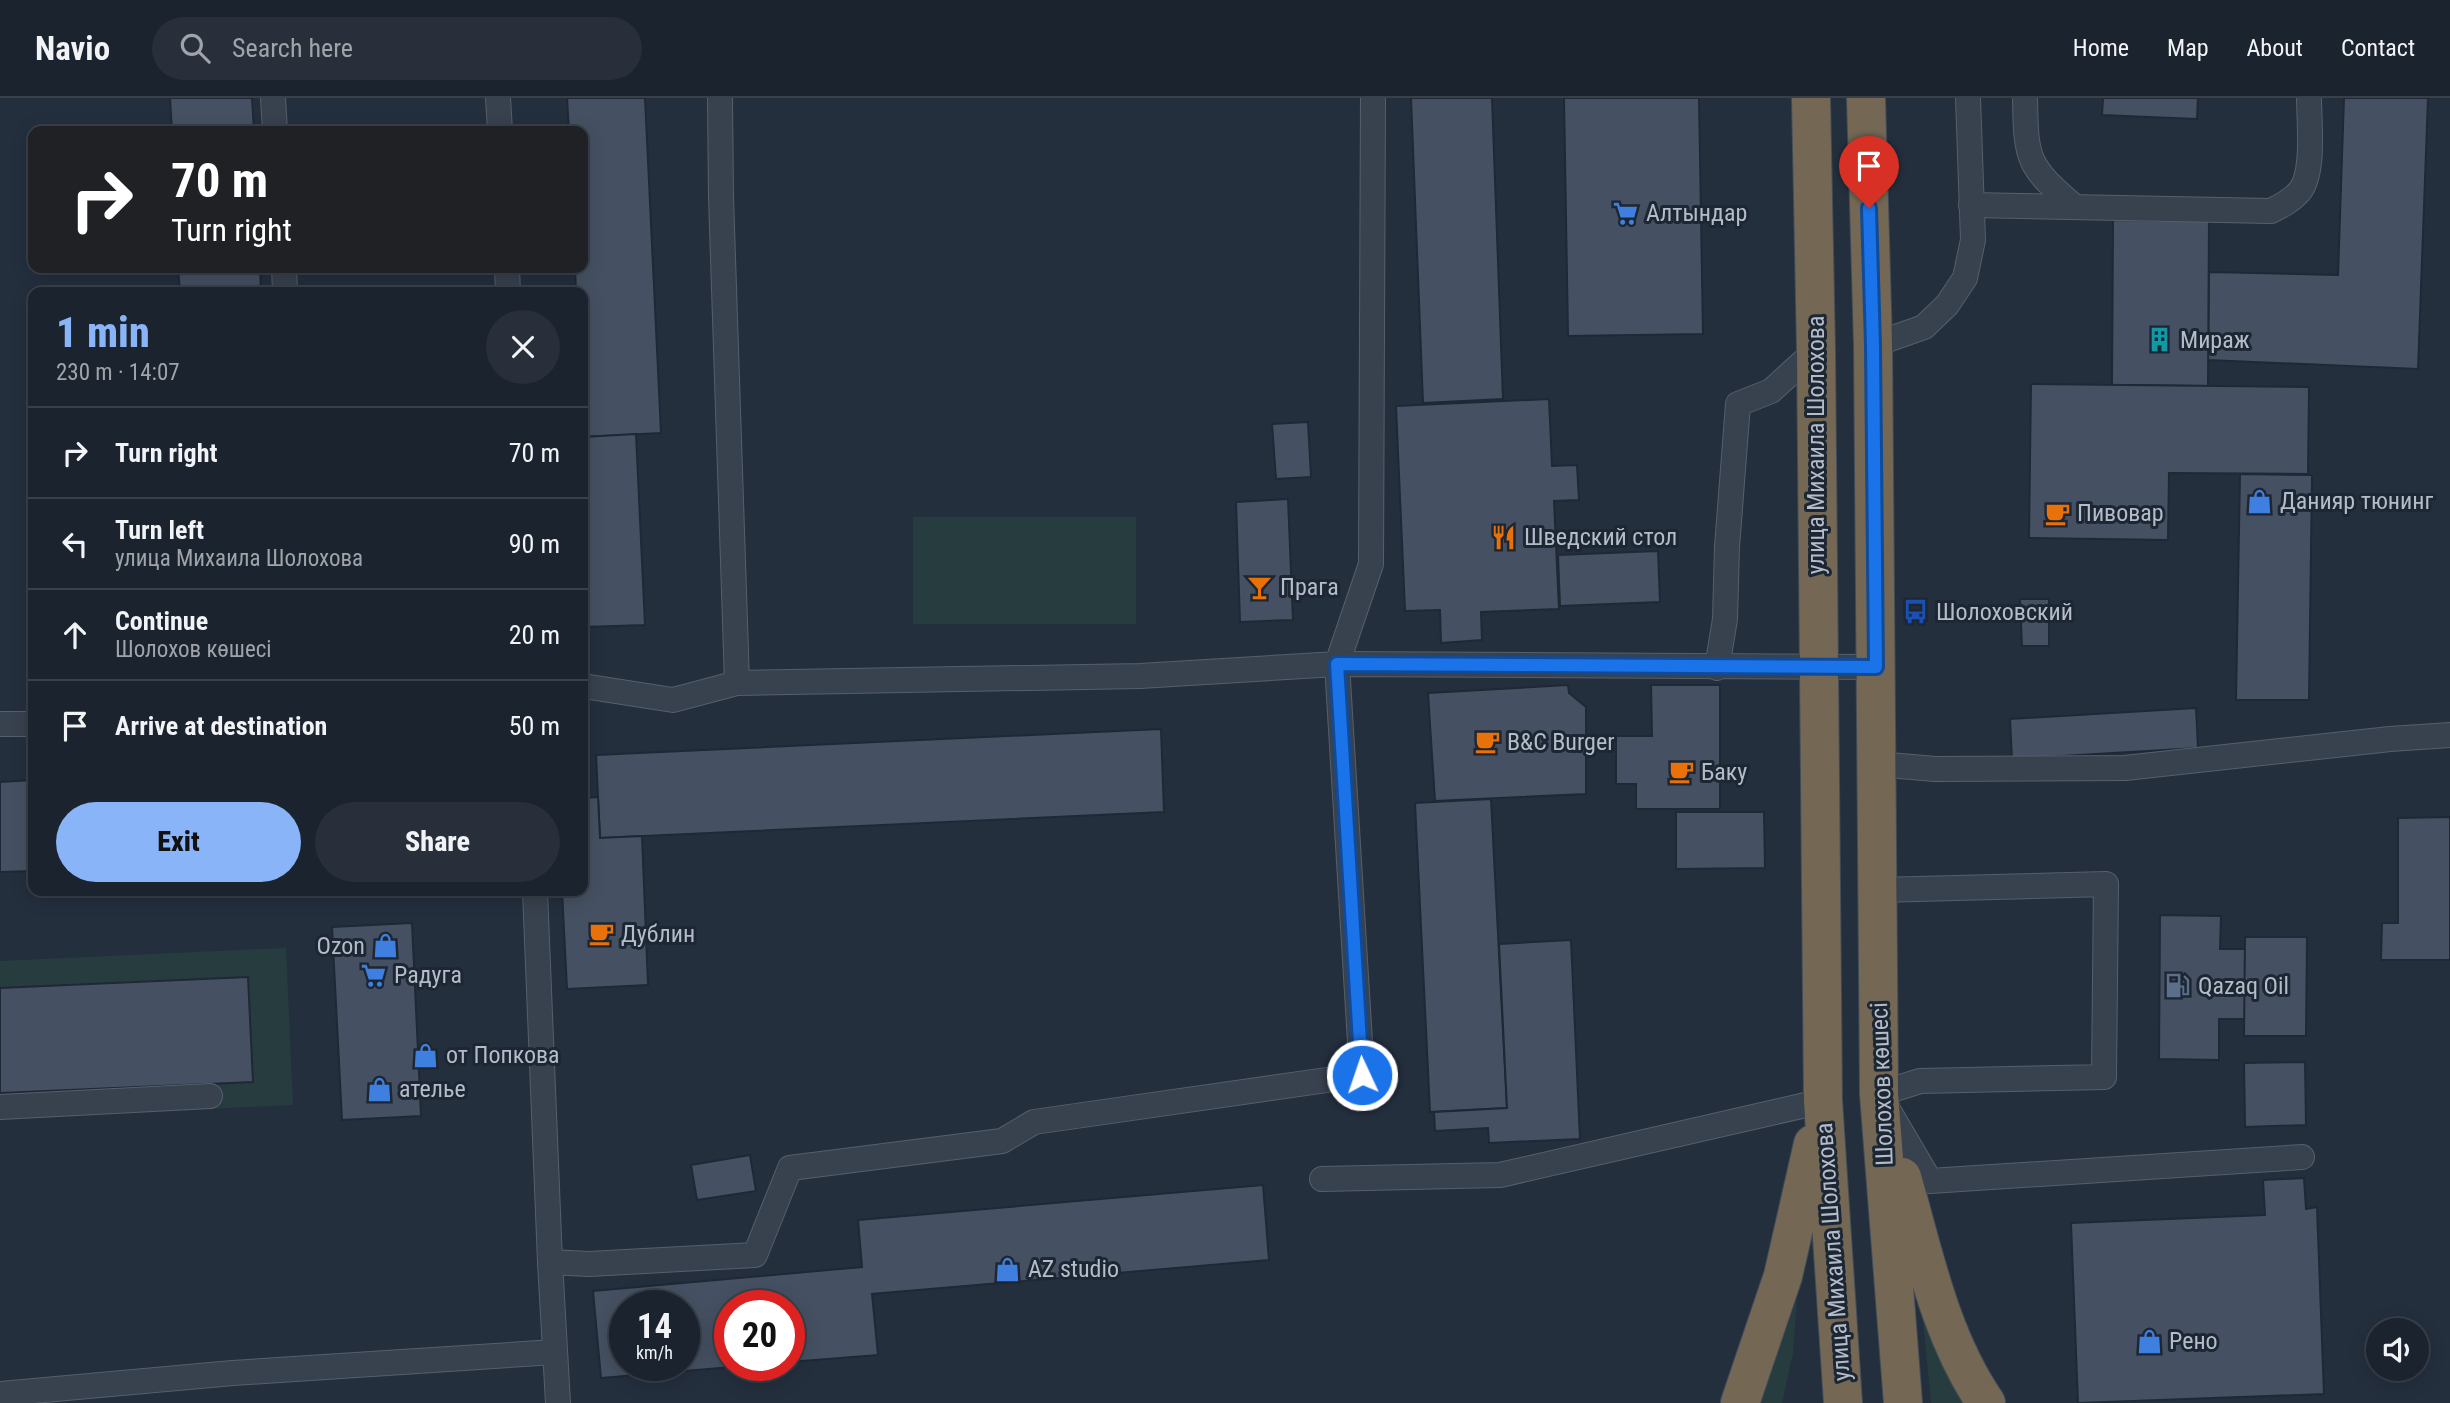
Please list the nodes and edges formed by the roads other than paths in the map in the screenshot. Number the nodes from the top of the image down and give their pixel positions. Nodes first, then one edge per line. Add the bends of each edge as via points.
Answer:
1 (273, 98) edge
2 (498, 98) edge
3 (720, 98) edge
4 (1373, 98) edge
5 (1811, 98) edge
6 (1866, 98) edge
7 (1968, 98) edge
8 (2025, 98) edge
9 (2309, 98) edge
10 (275, 126) edge
11 (500, 126) edge
12 (1971, 205) junction
13 (2075, 207) junction
14 (1873, 345) junction
15 (1816, 350) junction
16 (1337, 664) junction
17 (1876, 667) junction
18 (1717, 668) junction
19 (1817, 668) junction
20 (737, 683) junction
21 (588, 687) edge
22 (28, 723) edge
23 (0, 724) edge
24 (2450, 735) edge
25 (1877, 764) junction
26 (1878, 890) junction
27 (535, 896) edge
28 (1879, 1094) junction
29 (210, 1096) dead end
30 (1823, 1101) junction
31 (0, 1107) edge
32 (2302, 1157) dead end
33 (1322, 1179) dead end
34 (550, 1262) junction
35 (555, 1352) junction
36 (0, 1394) edge
37 (558, 1403) edge
38 (1741, 1403) edge
39 (1843, 1403) edge
40 (1903, 1403) edge
41 (1986, 1403) edge

1 - 10 lane
2 - 11 lane
3 - 20 lane
4 - 16 lane via 1371,564
5 - 15 highway, улица Михаила Шолохова
6 - 14 highway
7 - 12 lane
8 - 13 lane via 2026,141 2032,163
9 - 13 lane via 2309,172 2301,190 2271,211
12 - 13 lane
12 - 14 lane via 1973,240 1965,278 1947,306 1924,327
14 - 17 highway
15 - 18 lane via 1771,391 1738,404 1725,619
15 - 19 highway, улица Михаила Шолохова
16 - 18 lane
16 - 20 lane via 1140,676
16 - 34 lane via 1362,1075 1034,1122 1002,1141 790,1168 755,1255
17 - 19 lane
17 - 25 highway
18 - 19 lane
19 - 30 highway
20 - 21 lane via 673,700
22 - 23 lane
24 - 25 lane via 2125,768 1935,769
25 - 26 highway, Шолохов көшесі
26 - 28 highway, Шолохов көшесі
26 - 28 lane via 2106,884 2104,1077 1920,1081
27 - 34 lane
28 - 32 lane via 1930,1181
28 - 40 highway, Шолохов көшесі
28 - 41 highway via 1941,1316 1970,1380
29 - 31 lane
30 - 33 lane via 1500,1175
30 - 38 highway via 1783,1276
30 - 39 highway, улица Михаила Шолохова
34 - 35 lane
35 - 36 lane
35 - 37 lane

